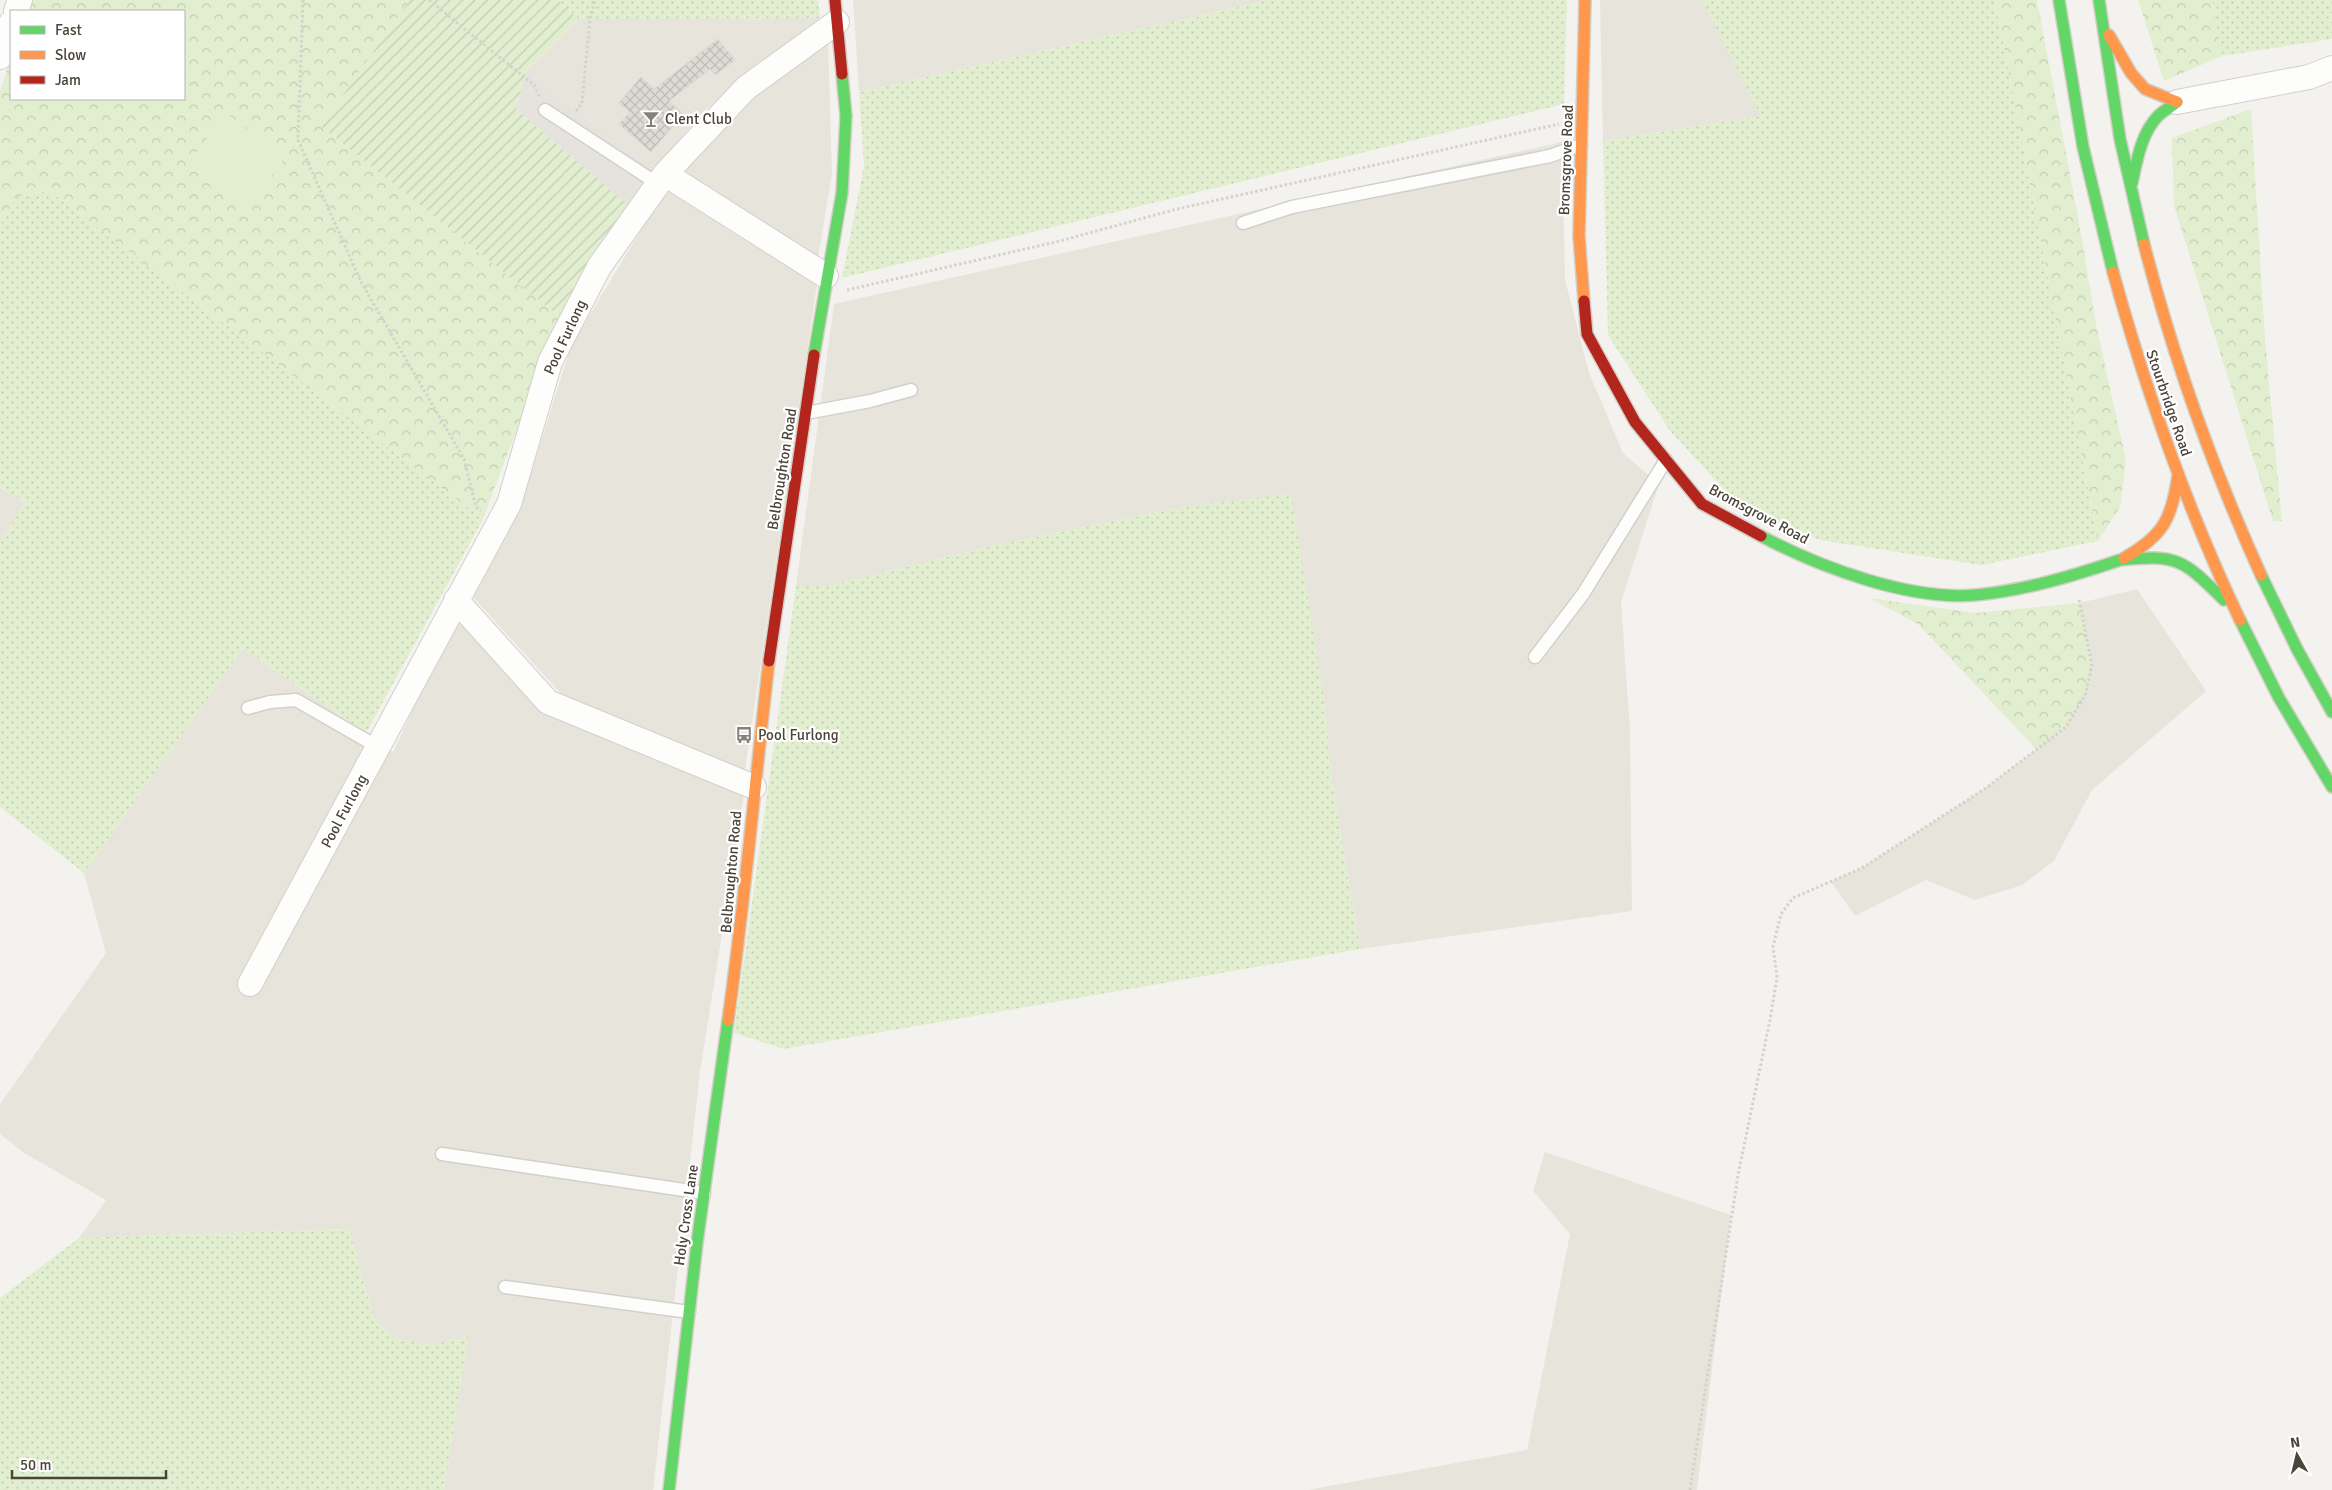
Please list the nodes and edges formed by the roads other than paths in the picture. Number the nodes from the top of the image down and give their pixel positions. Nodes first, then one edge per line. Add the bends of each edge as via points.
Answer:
1 (1586, 0) edge
2 (2059, 0) edge
3 (2099, 0) edge
4 (836, 11) edge
5 (2102, 23) junction
6 (10, 27) edge
7 (0, 57) edge
8 (2332, 68) edge
9 (2177, 102) junction
10 (545, 110) road end
11 (1581, 145) junction
12 (661, 179) junction
13 (2130, 189) junction
14 (1243, 223) dead end
15 (825, 284) junction
16 (911, 390) dead end
17 (806, 413) junction
18 (1666, 460) junction
19 (2178, 475) junction
20 (2120, 560) junction
21 (456, 600) junction
22 (2236, 612) junction
23 (1535, 657) dead end
24 (248, 708) dead end
25 (2332, 712) edge
26 (378, 747) junction
27 (754, 787) junction
28 (2332, 787) edge
29 (739, 944) joint
30 (250, 984) dead end
31 (442, 1154) dead end
32 (704, 1193) junction
33 (505, 1287) dead end
34 (689, 1312) junction
35 (668, 1490) edge

1 - 11 main road, Bromsgrove Road
2 - 19 main road, Stourbridge Road via 2085,159 2103,240 2128,330
3 - 5 main road, Stourbridge Road
4 - 12 street, Pool Furlong via 746,88
4 - 15 main road, Belbroughton Road via 846,116 842,193
5 - 9 main road via 2131,73 2145,89
5 - 13 main road, Stourbridge Road
6 - 7 street
8 - 9 street via 2309,77
9 - 13 main road via 2157,116 2149,129
10 - 12 lane
11 - 14 lane via 1550,156 1292,207
11 - 18 main road, Bromsgrove Road via 1578,236 1587,334 1635,422
12 - 15 street
12 - 21 street, Pool Furlong via 599,267 550,362 509,504
13 - 25 main road, Stourbridge Road via 2163,316 2214,467 2267,589
15 - 17 main road, Belbroughton Road
16 - 17 lane
17 - 27 main road, Belbroughton Road via 777,598
18 - 20 main road, Bromsgrove Road via 1702,504 1782,547 1868,580 1922,592 1974,595 2025,588
18 - 23 lane via 1584,594
19 - 20 main road via 2170,515 2158,533 2145,546
19 - 22 main road, Stourbridge Road
20 - 22 main road via 2171,557 2188,565
21 - 26 street, Pool Furlong
21 - 27 street via 548,702
22 - 28 main road, Stourbridge Road via 2304,744
24 - 26 lane via 296,700
26 - 30 street, Pool Furlong
27 - 29 main road, Belbroughton Road
29 - 32 main road, Holy Cross Lane
31 - 32 lane
32 - 34 main road, Holy Cross Lane
33 - 34 lane
34 - 35 main road, Holy Cross Lane

